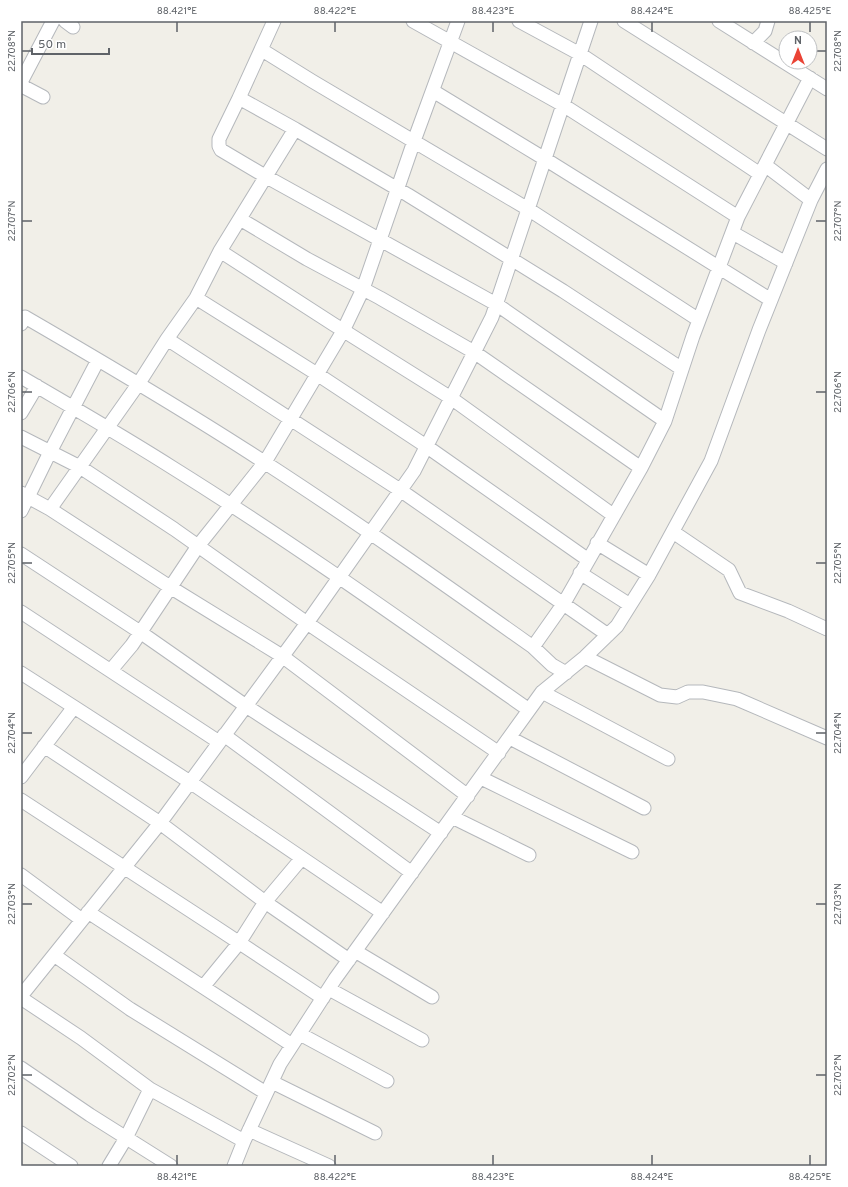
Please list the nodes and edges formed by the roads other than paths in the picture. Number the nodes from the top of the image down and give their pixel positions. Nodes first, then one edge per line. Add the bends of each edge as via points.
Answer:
1 (52, 21) edge
2 (274, 21) edge
3 (413, 21) edge
4 (458, 21) edge
5 (519, 21) edge
6 (591, 21) edge
7 (624, 21) edge
8 (718, 21) edge
9 (768, 21) edge
10 (451, 42) junction
11 (753, 43) junction
12 (262, 50) junction
13 (580, 54) junction
14 (810, 78) junction
15 (21, 82) edge
16 (827, 89) edge
17 (433, 92) junction
18 (44, 97) dead end
19 (239, 98) junction
20 (563, 105) junction
21 (786, 124) junction
22 (295, 129) junction
23 (414, 141) junction
24 (827, 149) edge
25 (545, 159) junction
26 (827, 169) edge
27 (762, 170) junction
28 (265, 176) junction
29 (398, 190) junction
30 (811, 200) junction
31 (528, 209) junction
32 (738, 217) junction
33 (240, 219) junction
34 (733, 233) junction
35 (380, 240) junction
36 (220, 251) junction
37 (511, 260) junction
38 (786, 262) junction
39 (718, 268) junction
40 (363, 289) junction
41 (196, 298) junction
42 (771, 300) junction
43 (496, 304) junction
44 (699, 320) junction
45 (21, 324) edge
46 (343, 331) junction
47 (167, 339) junction
48 (474, 352) junction
49 (98, 360) junction
50 (682, 369) junction
51 (317, 374) junction
52 (21, 377) edge
53 (140, 383) junction
54 (37, 386) junction
55 (451, 398) junction
56 (73, 407) junction
57 (21, 414) edge
58 (290, 419) junction
59 (665, 421) junction
60 (108, 427) junction
61 (21, 437) edge
62 (426, 446) junction
63 (50, 452) junction
64 (265, 462) junction
65 (80, 467) junction
66 (640, 468) junction
67 (400, 490) junction
68 (25, 495) edge
69 (231, 506) junction
70 (50, 509) junction
71 (21, 510) edge
72 (613, 515) junction
73 (673, 532) junction
74 (370, 533) junction
75 (597, 543) junction
76 (198, 546) junction
77 (21, 554) edge
78 (588, 559) junction
79 (580, 572) junction
80 (649, 575) junction
81 (338, 578) junction
82 (170, 587) junction
83 (564, 603) junction
84 (630, 605) junction
85 (21, 612) edge
86 (307, 622) junction
87 (827, 629) edge
88 (140, 632) junction
89 (608, 635) junction
90 (533, 647) junction
91 (282, 656) junction
92 (585, 657) junction
93 (111, 670) junction
94 (21, 673) edge
95 (566, 673) junction
96 (542, 692) junction
97 (246, 706) junction
98 (74, 707) junction
99 (529, 710) junction
100 (510, 738) junction
101 (827, 738) edge
102 (222, 739) junction
103 (44, 746) junction
104 (499, 753) junction
105 (668, 759) dead end
106 (21, 777) edge
107 (481, 778) junction
108 (190, 782) junction
109 (468, 796) junction
110 (21, 800) edge
111 (644, 808) dead end
112 (452, 817) junction
113 (160, 823) junction
114 (441, 834) junction
115 (632, 852) dead end
116 (529, 855) dead end
117 (302, 858) junction
118 (124, 868) junction
119 (412, 873) junction
120 (21, 875) edge
121 (265, 902) junction
122 (383, 913) junction
123 (85, 916) junction
124 (239, 943) junction
125 (54, 955) junction
126 (352, 956) junction
127 (203, 988) junction
128 (326, 994) junction
129 (21, 997) edge
130 (432, 997) dead end
131 (296, 1039) junction
132 (422, 1040) dead end
133 (21, 1068) edge
134 (386, 1081) dead end
135 (269, 1088) junction
136 (150, 1089) junction
137 (21, 1133) edge
138 (375, 1133) dead end
139 (247, 1136) junction
140 (126, 1138) junction
141 (71, 1166) edge
142 (109, 1166) edge
143 (171, 1166) edge
144 (234, 1166) edge
145 (329, 1166) edge

1 - 15 street
2 - 12 street
3 - 10 street
4 - 10 street
5 - 13 street
6 - 13 street
7 - 21 street
8 - 11 street
9 - 11 street via 764,31
10 - 17 street
10 - 20 street
11 - 14 street
12 - 19 street
12 - 23 street
13 - 20 street
13 - 27 street
14 - 16 street
14 - 21 street
15 - 18 street
17 - 23 street
17 - 25 street
19 - 22 street
19 - 28 street via 221,135 219,146 221,150
20 - 25 street
20 - 32 street
21 - 24 street
21 - 27 street
22 - 28 street
22 - 29 street
23 - 29 street
23 - 31 street
25 - 31 street
25 - 39 street
26 - 30 street
27 - 30 street
27 - 32 street
28 - 33 street
28 - 35 street
29 - 35 street
29 - 37 street
30 - 38 street
31 - 37 street
31 - 44 street
32 - 34 street
33 - 36 street
33 - 40 street
34 - 38 street
34 - 39 street
35 - 40 street
35 - 43 street
36 - 41 street
36 - 46 street
37 - 43 street
37 - 50 street
38 - 42 street
39 - 42 street
39 - 44 street
40 - 46 street
40 - 48 street
41 - 47 street
41 - 51 street
42 - 73 street via 712,460
43 - 48 street
43 - 59 street
44 - 50 street
45 - 49 street via 25,317
46 - 51 street
46 - 55 street
47 - 53 street
47 - 58 street
48 - 55 street
48 - 66 street
49 - 53 street
49 - 56 street
50 - 59 street
51 - 58 street
51 - 62 street
52 - 54 street
53 - 60 street
53 - 64 street
54 - 56 street
54 - 57 street
55 - 62 street
55 - 72 street
56 - 60 street
56 - 63 street
58 - 64 street
58 - 67 street
59 - 66 street
60 - 65 street
60 - 69 street
61 - 63 street
62 - 67 street via 414,471
62 - 78 street
63 - 65 street
63 - 68 street
64 - 69 street
64 - 74 street
65 - 70 street
65 - 76 street
66 - 72 street
67 - 74 street
67 - 83 street
68 - 70 street
68 - 71 street
69 - 76 street
69 - 81 street
70 - 82 street
72 - 75 street
73 - 80 street
73 - 87 street via 729,570 740,594 788,611
74 - 81 street
74 - 90 street
75 - 78 street
75 - 80 street
76 - 82 street
76 - 86 street
77 - 88 street
78 - 79 street
79 - 83 street
79 - 84 street
80 - 84 street
81 - 86 street
81 - 99 street
82 - 88 street
82 - 91 street
83 - 89 street
83 - 90 street
84 - 89 street
85 - 93 street
86 - 91 street
86 - 104 street
88 - 93 street
88 - 97 street
89 - 92 street
90 - 95 street via 552,665
91 - 97 street
91 - 109 street
92 - 95 street
92 - 101 street via 660,695 677,697 688,692 703,692 731,698
93 - 102 street
94 - 98 street
95 - 96 street
96 - 99 street
96 - 105 street
97 - 102 street
97 - 114 street
98 - 103 street
98 - 108 street
99 - 100 street
100 - 104 street
100 - 111 street
102 - 108 street
102 - 119 street
103 - 106 street
103 - 113 street
104 - 107 street
107 - 109 street
107 - 115 street
108 - 113 street
108 - 117 street
109 - 112 street
110 - 118 street
112 - 114 street
112 - 116 street
113 - 118 street
113 - 121 street
114 - 119 street
117 - 121 street
117 - 122 street
118 - 123 street
118 - 124 street
119 - 122 street
120 - 123 street
121 - 124 street
121 - 126 street
122 - 126 street
123 - 125 street
123 - 127 street
124 - 127 street
124 - 128 street
125 - 129 street
125 - 135 street via 130,1009
126 - 128 street
126 - 130 street
127 - 131 street
128 - 131 street
128 - 132 street
129 - 136 street via 82,1038
131 - 134 street
131 - 135 street
133 - 140 street
135 - 138 street
135 - 139 street
136 - 139 street
136 - 140 street
137 - 141 street
139 - 144 street
139 - 145 street
140 - 142 street
140 - 143 street

